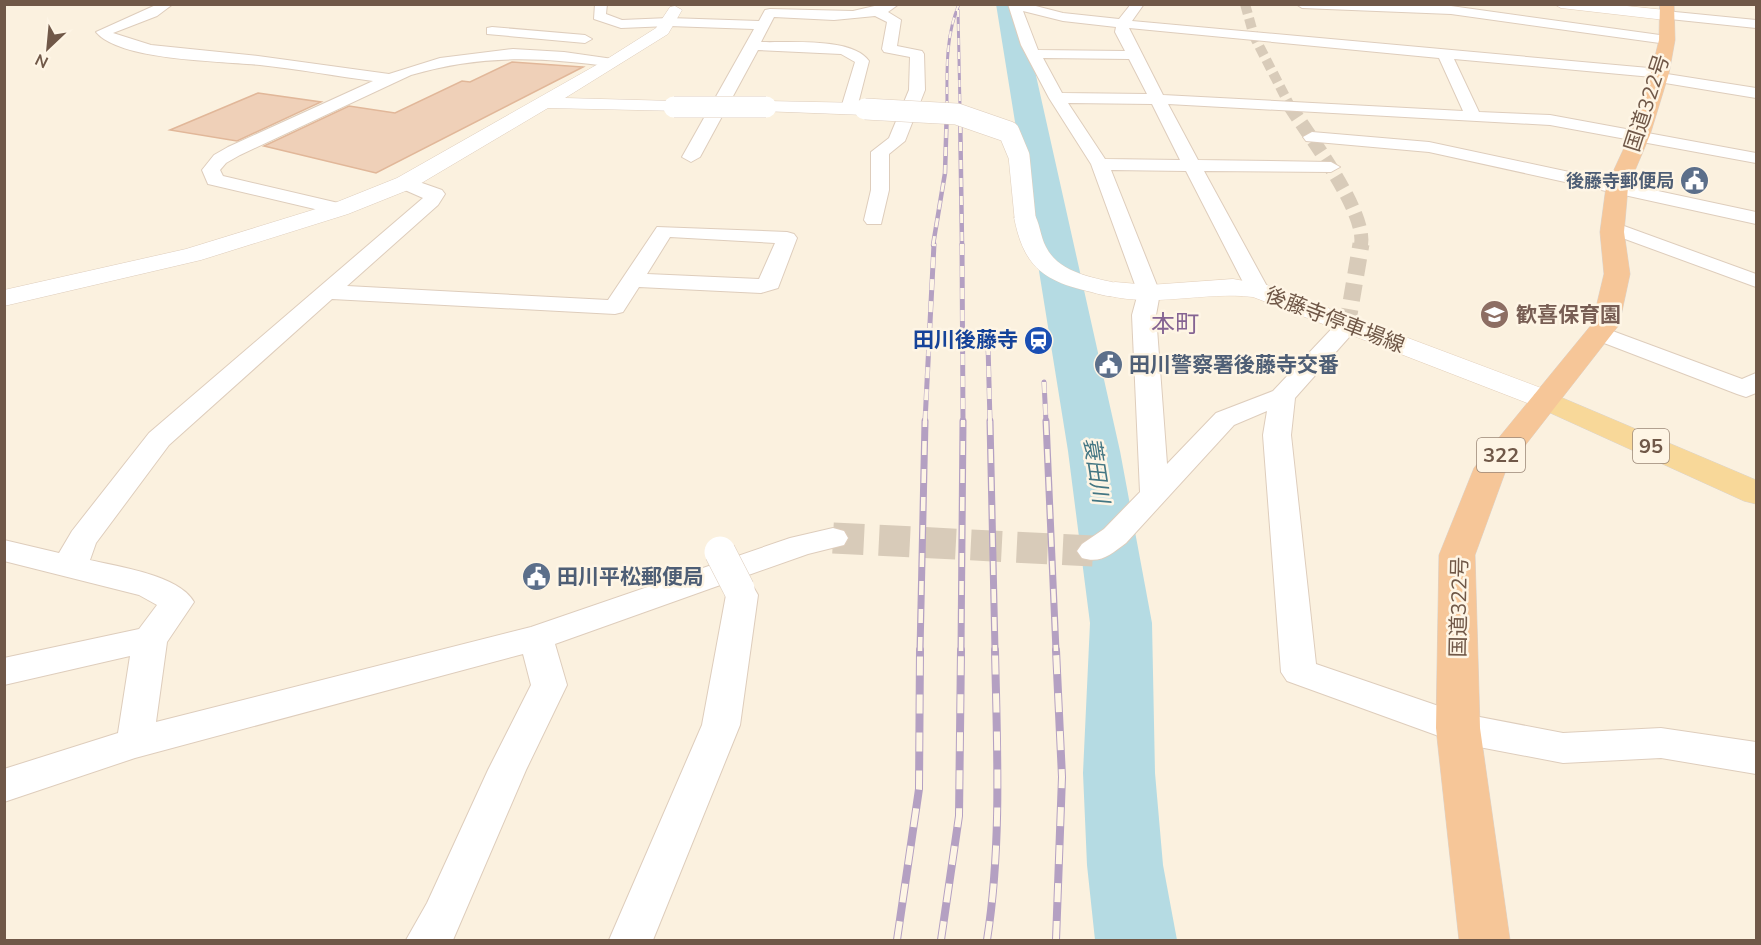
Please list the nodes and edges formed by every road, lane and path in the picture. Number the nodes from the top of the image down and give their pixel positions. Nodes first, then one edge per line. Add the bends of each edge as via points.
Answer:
1 (167, 4) edge
2 (601, 4) edge
3 (1138, 4) edge
4 (1302, 4) edge
5 (1562, 4) edge
6 (1015, 5) edge
7 (886, 8) edge
8 (1472, 8) edge
9 (1756, 10) edge
10 (674, 12) edge
11 (767, 14) edge
12 (1666, 17) edge
13 (618, 23) junction
14 (1123, 23) junction
15 (1756, 24) edge
16 (492, 31) dead end
17 (1047, 43) dead end
18 (753, 46) junction
19 (1031, 50) junction
20 (1444, 54) junction
21 (1133, 55) junction
22 (613, 63) junction
23 (1660, 75) junction
24 (390, 79) junction
25 (1756, 93) edge
26 (1057, 98) junction
27 (1155, 98) junction
28 (549, 103) junction
29 (857, 109) junction
30 (1473, 115) junction
31 (1640, 135) junction
32 (1312, 137) dead end
33 (691, 157) dead end
34 (1756, 158) edge
35 (1100, 164) junction
36 (1192, 164) junction
37 (1331, 167) dead end
38 (405, 183) junction
39 (1617, 188) junction
40 (340, 209) junction
41 (1756, 218) edge
42 (874, 220) dead end
43 (1613, 228) junction
44 (632, 280) junction
45 (1756, 281) edge
46 (1258, 290) junction
47 (328, 292) junction
48 (1149, 293) junction
49 (4, 298) edge
50 (1347, 326) junction
51 (1599, 333) junction
52 (1756, 380) edge
53 (1282, 396) junction
54 (1546, 400) junction
55 (1154, 491) junction
56 (1756, 493) edge
57 (833, 538) tunnel mouth
58 (719, 549) dead end
59 (4, 550) edge
60 (1093, 551) tunnel mouth
61 (73, 567) junction
62 (536, 638) junction
63 (150, 639) junction
64 (4, 672) edge
65 (1458, 728) junction
66 (135, 743) junction
67 (1756, 758) edge
68 (4, 786) edge
69 (428, 940) edge
70 (631, 940) edge
71 (1484, 940) edge

1 - 24 street via 103,32 122,44
2 - 13 street via 599,16
3 - 14 street
4 - 8 street
5 - 12 street
6 - 14 street via 1061,23
6 - 19 street
7 - 11 street via 852,14
7 - 42 street via 894,20 889,49 917,54 917,84 896,141 880,152 880,190
8 - 12 street
9 - 12 street
10 - 11 street
10 - 13 street
10 - 22 street via 662,31
11 - 18 street
12 - 15 street
12 - 23 highway, 国道322号 / 322
13 - 16 street via 583,40
14 - 20 street
14 - 21 street via 1122,32
17 - 19 street
18 - 29 street via 843,50 856,55 862,61
18 - 33 street
19 - 21 street
19 - 26 street
20 - 23 street
20 - 30 street
21 - 27 street
22 - 24 street via 548,54 516,55 429,65
22 - 28 street
23 - 25 street
23 - 31 highway, 国道322号 / 322
24 - 40 street via 234,151 211,170 215,180
26 - 27 street
26 - 35 street
27 - 30 street
27 - 36 street
28 - 29 street, bridge
28 - 38 street
29 - 48 street, 後藤寺停車場線, bridge via 967,116 1009,132 1018,156 1028,238 1041,263 1055,273 1115,290
30 - 31 street via 1550,120
31 - 34 street
31 - 39 highway, 国道322号 / 322
32 - 39 street via 1429,147
35 - 36 street
35 - 48 street
36 - 37 street
36 - 46 street
38 - 40 street
38 - 47 street via 435,194
39 - 41 street
39 - 43 highway, 国道322号 / 322
40 - 49 street via 192,255
43 - 45 street
43 - 51 highway, 国道322号 / 322 via 1617,274 1605,325
44 - 44 street via 664,231 787,238 770,283 761,286
44 - 47 street via 615,307
46 - 48 street, 後藤寺停車場線 via 1203,288
46 - 50 street, 後藤寺停車場線
47 - 61 street via 159,440 83,538
48 - 55 street via 1144,315
50 - 53 street
50 - 54 street, 後藤寺停車場線
51 - 52 street via 1746,389
51 - 54 highway, 国道322号 / 322
53 - 55 street via 1225,419
53 - 65 street via 1277,435 1299,672
54 - 56 main road, 95
54 - 65 highway, 国道322号 / 322 via 1490,468 1457,555
55 - 60 street via 1115,536
57 - 62 street via 801,545
58 - 70 street, bridge via 742,595 721,725
59 - 61 street
61 - 63 street via 149,586 178,602
62 - 66 street
62 - 69 street via 549,685 442,918
63 - 64 street
63 - 66 street
65 - 67 street via 1563,748 1661,743
65 - 71 highway, 国道322号 / 322
66 - 68 street

